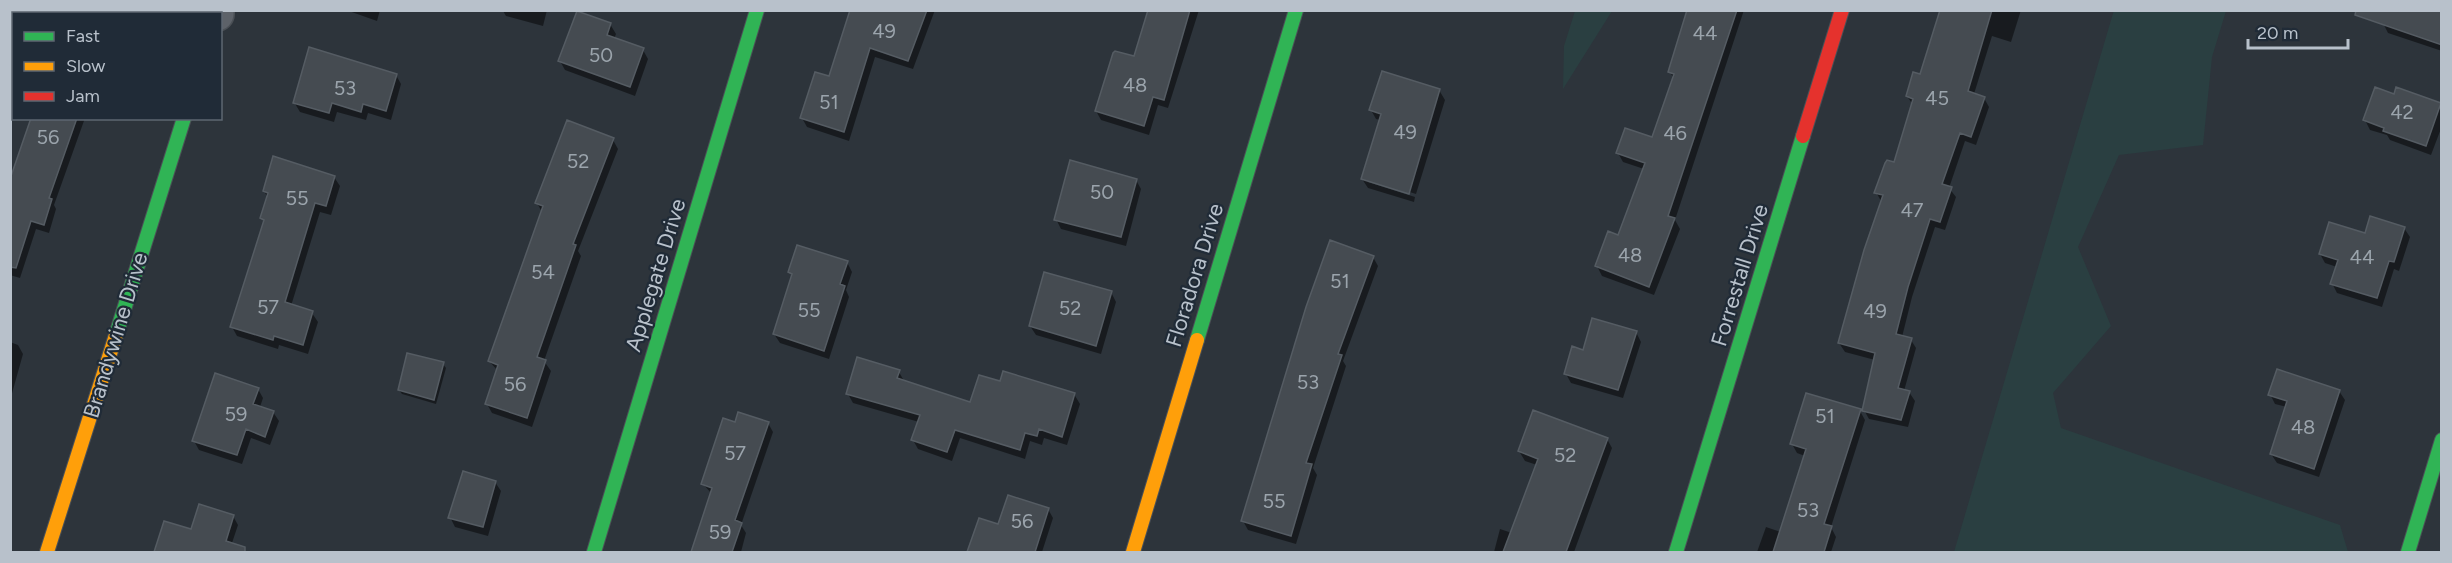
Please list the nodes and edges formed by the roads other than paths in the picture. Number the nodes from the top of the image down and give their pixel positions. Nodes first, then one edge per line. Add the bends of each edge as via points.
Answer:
1 (757, 10) edge
2 (1296, 10) edge
3 (1842, 10) edge
4 (183, 120) edge
5 (2442, 440) edge
6 (47, 552) edge
7 (594, 552) edge
8 (1133, 552) edge
9 (1676, 552) edge
10 (2408, 552) edge

1 - 7 street, Applegate Drive
2 - 8 street, Floradora Drive
3 - 9 street, Forrestall Drive
4 - 6 street, Brandywine Drive
5 - 10 street

